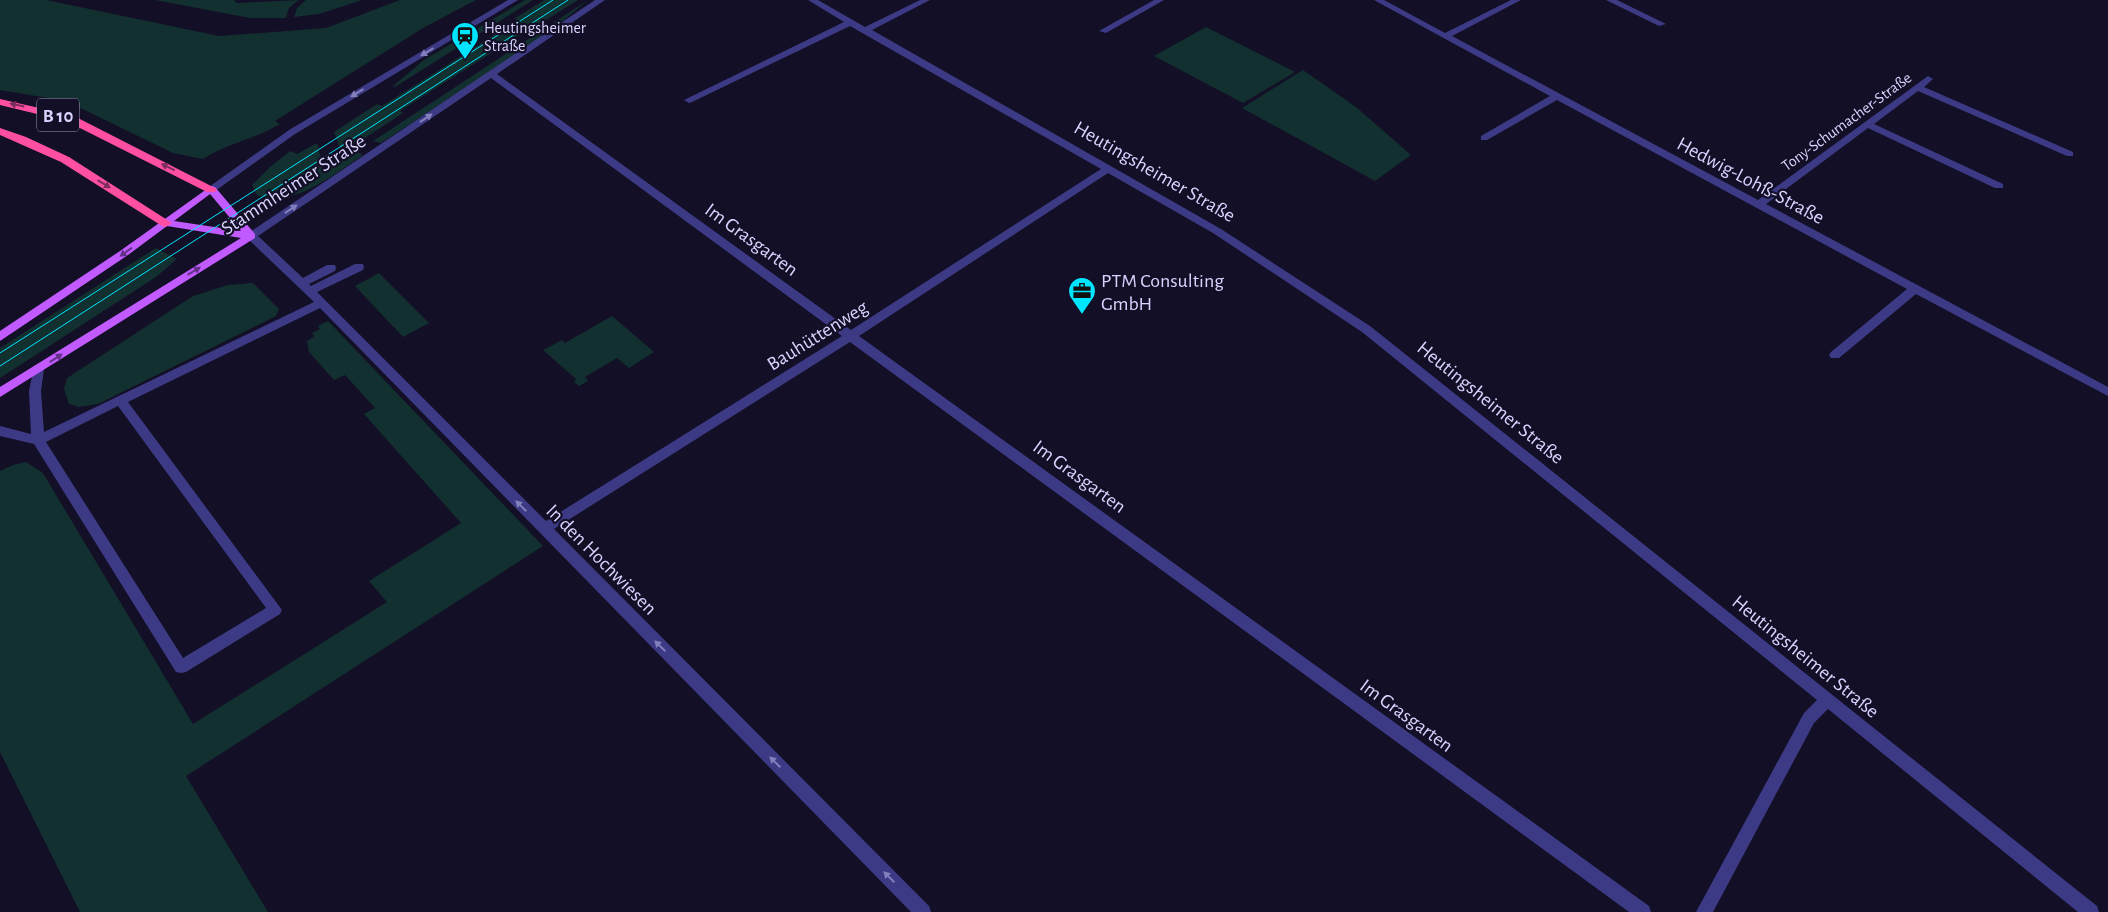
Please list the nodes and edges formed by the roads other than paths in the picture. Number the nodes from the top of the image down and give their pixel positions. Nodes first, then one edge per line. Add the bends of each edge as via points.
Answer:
1 (514, 0) edge
2 (601, 0) edge
3 (812, 0) edge
4 (926, 0) edge
5 (1160, 0) edge
6 (1378, 0) edge
7 (1517, 0) edge
8 (1610, 0) edge
9 (851, 22) junction
10 (1662, 24) dead end
11 (866, 30) junction
12 (1103, 30) dead end
13 (1444, 36) junction
14 (492, 75) junction
15 (1928, 79) dead end
16 (1917, 87) junction
17 (1555, 97) junction
18 (689, 100) dead end
19 (0, 102) edge
20 (1869, 125) junction
21 (0, 131) edge
22 (1484, 138) dead end
23 (2070, 154) dead end
24 (1108, 169) junction
25 (1999, 186) dead end
26 (211, 189) junction
27 (1758, 205) junction
28 (166, 223) junction
29 (251, 236) junction
30 (359, 267) dead end
31 (331, 268) dead end
32 (305, 287) junction
33 (1914, 289) junction
34 (321, 303) junction
35 (852, 335) junction
36 (0, 337) edge
37 (1835, 355) dead end
38 (38, 369) junction
39 (0, 392) edge
40 (2108, 392) edge
41 (120, 400) junction
42 (0, 431) edge
43 (38, 440) junction
44 (544, 529) junction
45 (1827, 700) junction
46 (923, 912) edge
47 (1643, 912) edge
48 (1704, 912) edge
49 (2091, 912) edge

1 -> 26 street, Stammheimer Straße via 292,132
2 - 14 street, Stammheimer Straße
3 - 9 street, Heutingsheimer Straße
4 - 11 street
5 - 12 street
6 - 13 street, Hedwig-Lohß-Straße
7 - 13 street
8 - 10 street
9 - 11 street, Heutingsheimer Straße
9 - 18 street
11 - 24 street, Heutingsheimer Straße
13 - 17 street, Hedwig-Lohß-Straße
29 -> 14 street, Stammheimer Straße
14 - 35 street, Im Grasgarten
15 - 16 street, Tony-Schumacher-Straße
16 - 20 street, Tony-Schumacher-Straße
16 - 23 street
17 - 22 street
17 - 27 street, Hedwig-Lohß-Straße
26 -> 19 highway, B 10 via 70,118
20 - 25 street
20 - 27 street, Tony-Schumacher-Straße
21 -> 28 highway via 62,159
24 - 35 street, Bauhüttenweg
24 - 45 street, Heutingsheimer Straße via 1217,231 1366,329
26 - 28 main road, Stammheimer Straße
26 - 29 main road
27 - 33 street, Hedwig-Lohß-Straße
28 - 29 main road
28 -> 36 main road, Stammheimer Straße
29 - 32 street, In den Hochwiesen
38 -> 29 main road, Stammheimer Straße
30 - 32 street
31 - 32 street
32 - 34 street, In den Hochwiesen
33 - 37 street
33 - 40 street, Hedwig-Lohß-Straße
34 - 41 street
44 -> 34 street, In den Hochwiesen
35 - 44 street, Bauhüttenweg
35 - 47 street, Im Grasgarten
38 - 39 main road, Stammheimer Straße
38 - 43 street via 34,391
41 - 43 street
41 - 43 street via 275,610 181,667
42 - 43 street
46 -> 44 street, In den Hochwiesen
45 - 48 street via 1809,718
45 - 49 street, Heutingsheimer Straße

